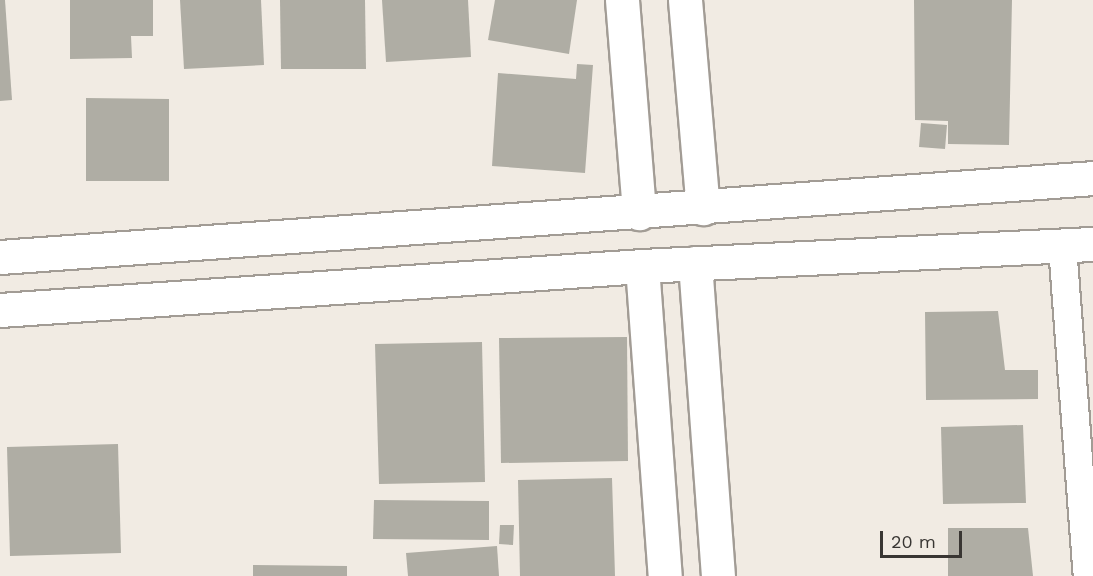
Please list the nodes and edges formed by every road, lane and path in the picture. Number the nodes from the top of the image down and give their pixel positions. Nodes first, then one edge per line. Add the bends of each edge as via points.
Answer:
1 (622, 0) edge
2 (685, 0) edge
3 (1093, 178) edge
4 (703, 208) junction
5 (639, 213) junction
6 (1077, 245) edge
7 (0, 257) edge
8 (695, 263) junction
9 (642, 266) junction
10 (0, 310) edge
11 (665, 576) edge
12 (718, 576) edge
13 (1087, 576) edge

1 - 5 street
2 - 4 street
3 - 4 street
4 - 5 street
5 - 7 street
6 - 8 street
6 - 13 street
8 - 9 street
8 - 12 street
9 - 10 street
9 - 11 street

